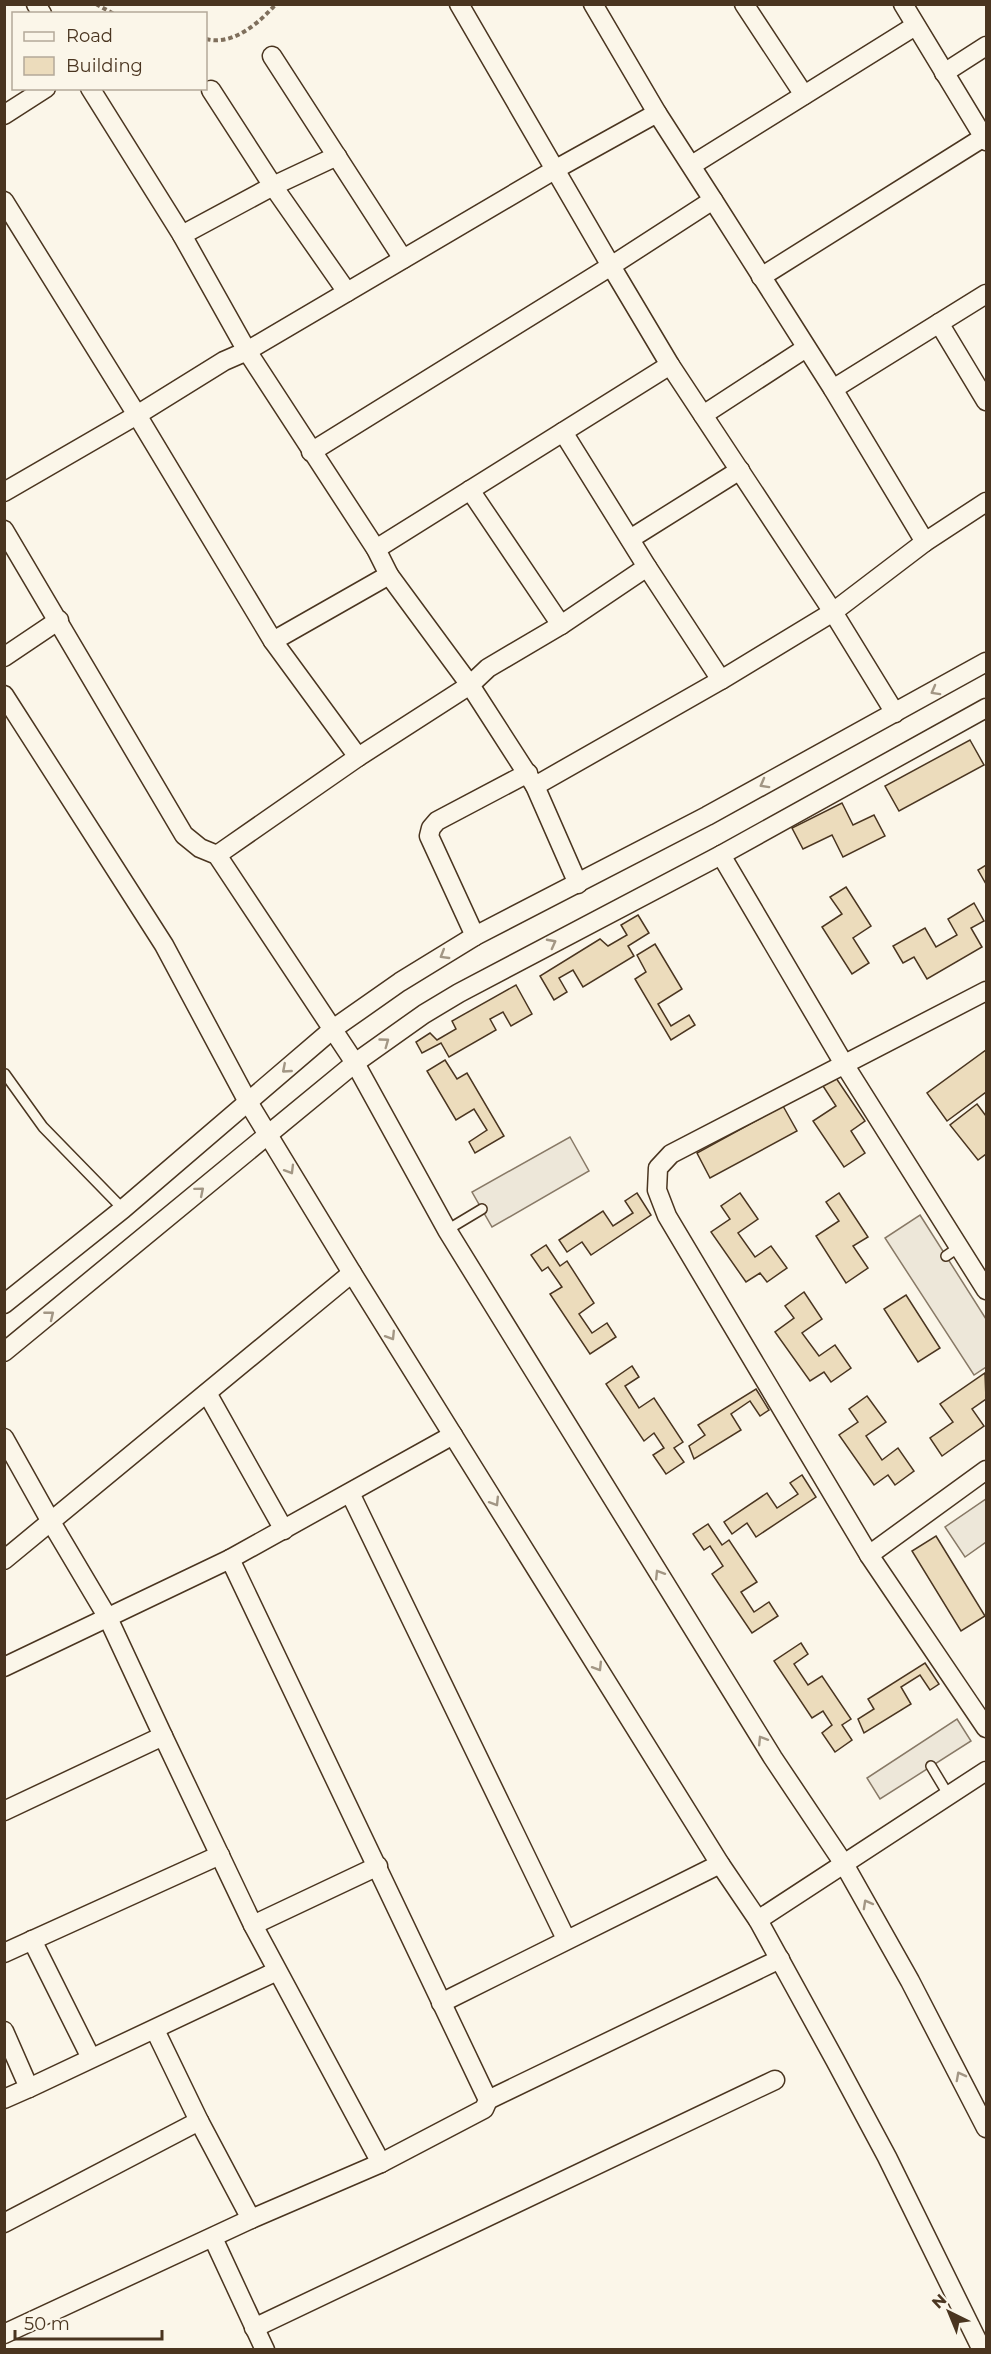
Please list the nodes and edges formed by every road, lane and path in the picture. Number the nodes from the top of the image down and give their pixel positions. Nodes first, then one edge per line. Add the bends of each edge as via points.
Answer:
1 (96, 4) edge
2 (276, 4) edge
3 (459, 4) edge
4 (593, 4) edge
5 (744, 4) edge
6 (903, 4) edge
7 (110, 12) edge
8 (915, 26) junction
9 (207, 39) edge
10 (987, 46) edge
11 (272, 56) dead end
12 (944, 73) junction
13 (42, 90) edge
14 (91, 90) edge
15 (211, 90) dead end
16 (804, 95) junction
17 (657, 112) junction
18 (4, 115) edge
19 (986, 139) edge
20 (337, 156) junction
21 (692, 165) junction
22 (556, 169) junction
23 (273, 186) junction
24 (713, 200) junction
25 (4, 201) edge
26 (182, 235) junction
27 (403, 259) junction
28 (611, 266) junction
29 (761, 278) junction
30 (347, 292) junction
31 (987, 294) edge
32 (939, 323) junction
33 (806, 348) junction
34 (247, 351) junction
35 (670, 365) junction
36 (833, 389) junction
37 (987, 401) edge
38 (137, 415) junction
39 (703, 415) junction
40 (563, 432) junction
41 (311, 452) junction
42 (740, 470) junction
43 (470, 490) junction
44 (4, 492) edge
45 (987, 502) edge
46 (4, 530) edge
47 (630, 539) junction
48 (925, 542) junction
49 (376, 549) junction
50 (647, 567) junction
51 (389, 575) junction
52 (833, 612) junction
53 (59, 620) junction
54 (561, 625) junction
55 (273, 641) junction
56 (4, 657) edge
57 (987, 662) edge
58 (720, 680) junction
59 (470, 685) junction
60 (4, 695) edge
61 (987, 708) edge
62 (895, 713) junction
63 (358, 757) junction
64 (531, 779) junction
65 (217, 855) junction
66 (721, 855) junction
67 (578, 884) junction
68 (475, 936) junction
69 (987, 991) edge
70 (333, 1029) junction
71 (355, 1063) junction
72 (844, 1064) junction
73 (5, 1074) edge
74 (248, 1102) junction
75 (268, 1134) junction
76 (123, 1209) junction
77 (482, 1209) dead end
78 (447, 1230) junction
79 (352, 1273) junction
80 (987, 1290) edge
81 (4, 1304) edge
82 (4, 1352) edge
83 (207, 1393) junction
84 (453, 1435) junction
85 (4, 1438) edge
86 (987, 1470) edge
87 (350, 1493) junction
88 (51, 1522) junction
89 (284, 1530) junction
90 (869, 1555) junction
91 (230, 1559) junction
92 (4, 1560) edge
93 (108, 1618) junction
94 (4, 1667) edge
95 (987, 1728) edge
96 (164, 1736) junction
97 (931, 1766) dead end
98 (987, 1770) edge
99 (949, 1796) junction
100 (4, 1811) edge
101 (220, 1855) junction
102 (720, 1864) junction
103 (844, 1864) junction
104 (378, 1866) junction
105 (758, 1920) junction
106 (253, 1925) junction
107 (566, 1939) junction
108 (32, 1940) junction
109 (4, 1953) edge
110 (780, 1959) junction
111 (277, 1971) junction
112 (441, 2003) junction
113 (155, 2030) junction
114 (4, 2031) edge
115 (91, 2058) junction
116 (775, 2080) dead end
117 (29, 2088) junction
118 (4, 2099) edge
119 (488, 2100) junction
120 (199, 2121) junction
121 (987, 2128) edge
122 (381, 2163) junction
123 (251, 2219) junction
124 (4, 2223) edge
125 (213, 2238) junction
126 (254, 2328) junction
127 (6, 2331) edge
128 (265, 2349) edge
129 (982, 2349) edge

1 - 7 path
2 - 9 path via 245,33
3 - 22 street
4 - 17 street
5 - 16 street
6 - 8 street
8 - 12 street
8 - 16 street
10 - 12 street
11 - 20 street
12 - 19 street
13 - 18 street
14 - 26 street
15 - 23 street
16 - 21 street
17 - 21 street
17 - 22 street
19 - 29 street
20 - 23 street
20 - 27 street
21 - 24 street
22 - 27 street
22 - 28 street
23 - 26 street
23 - 30 street
24 - 28 street
24 - 29 street
25 - 38 street
26 - 34 street
27 - 30 street
28 - 35 street
28 - 41 street
29 - 33 street
30 - 34 street
31 - 32 street
32 - 36 street
32 - 37 street
33 - 36 street
33 - 39 street
34 - 38 street
34 - 41 street
35 - 39 street
35 - 40 street
36 - 48 street
38 - 44 street
38 - 55 street
39 - 42 street
40 - 43 street
40 - 47 street
41 - 49 street
42 - 47 street
42 - 52 street
43 - 49 street
43 - 54 street
45 - 48 street
46 - 53 street
47 - 50 street
48 - 52 street
49 - 51 street
50 - 54 street
50 - 58 street
51 - 55 street
51 - 59 street
52 - 58 street
52 - 62 street
53 - 56 street
53 - 65 street via 184,835
54 - 59 street via 488,668
55 - 63 street
57 -> 62 street
58 - 64 street
59 - 63 street
59 - 64 street
60 - 74 street via 164,945
61 - 66 street
62 -> 67 street
63 - 65 street
64 - 67 street
64 - 68 street via 437,821 431,828 429,837
65 - 70 street
71 -> 66 street via 459,993
66 - 72 street
67 - 68 street
68 -> 70 street
69 - 72 street
70 - 71 street
70 -> 74 street
71 - 75 street
71 - 78 street
72 - 80 street via 952,1251
72 - 90 street via 671,1154 658,1168 657,1190 667,1216
73 - 76 lane via 43,1127
74 - 75 street
74 - 76 street
75 -> 79 street
82 -> 75 street
76 - 81 street
77 - 78 lane
103 -> 78 street via 773,1758
79 - 83 street
79 -> 84 street
83 - 88 street
83 - 89 street
84 - 87 street
84 -> 102 street
85 - 88 street
86 - 90 street
87 - 89 street
87 - 107 street
88 - 92 street
88 - 93 street
89 - 91 street
90 - 95 street
91 - 93 street
91 - 104 street
93 - 94 street
93 - 96 street
96 - 100 street
96 - 101 street
97 - 99 lane
98 - 99 street
99 - 103 street
101 - 106 street
101 - 108 street
102 - 105 street
102 - 107 street
103 - 105 street
121 -> 103 street
104 - 106 street
104 - 112 street
105 - 110 street
106 - 111 street
107 - 112 street
108 - 109 street
108 - 115 street
110 - 119 street
110 - 129 street via 887,2157
111 - 113 street
111 - 122 street
112 - 119 street
113 - 115 street
113 - 120 street
114 - 117 street
115 - 117 street
116 - 126 street
117 - 118 street
119 - 122 street via 484,2109
120 - 123 street
120 - 124 street
122 - 123 street
123 - 125 street
125 - 126 street
125 - 127 street
126 - 128 street

